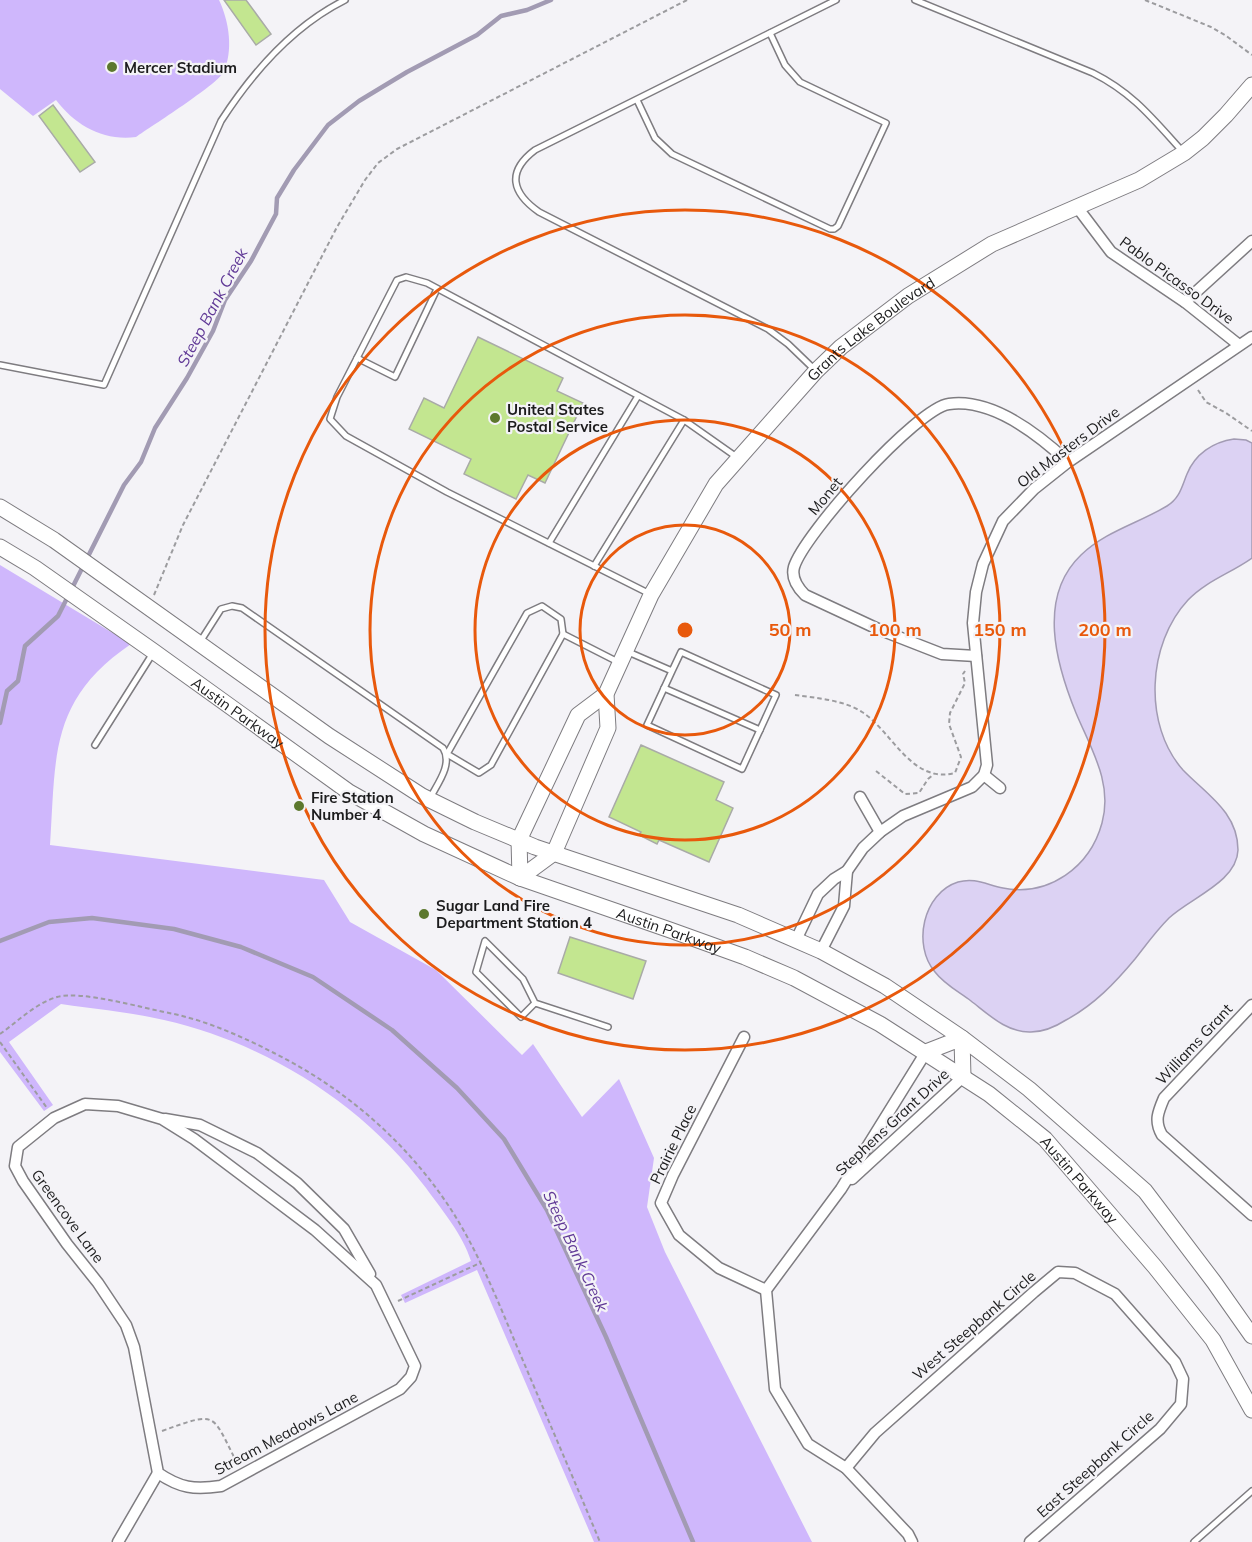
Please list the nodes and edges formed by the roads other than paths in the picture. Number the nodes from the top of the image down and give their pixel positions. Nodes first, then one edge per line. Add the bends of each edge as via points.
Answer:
1 (345, 0) edge
2 (836, 0) edge
3 (915, 0) edge
4 (770, 33) junction
5 (1252, 85) edge
6 (637, 100) junction
7 (1184, 153) junction
8 (1077, 207) junction
9 (1252, 241) edge
10 (437, 289) junction
11 (1185, 302) junction
12 (1252, 336) edge
13 (1239, 345) junction
14 (357, 358) junction
15 (0, 365) edge
16 (816, 371) junction
17 (638, 396) junction
18 (684, 420) junction
19 (739, 458) junction
20 (1068, 462) junction
21 (0, 507) edge
22 (549, 543) junction
23 (0, 547) edge
24 (594, 566) junction
25 (651, 595) junction
26 (563, 634) junction
27 (200, 643) junction
28 (153, 651) junction
29 (622, 656) junction
30 (976, 656) junction
31 (672, 671) junction
32 (664, 688) junction
33 (606, 694) junction
34 (760, 730) junction
35 (95, 745) dead end
36 (447, 754) junction
37 (984, 775) junction
38 (1000, 788) dead end
39 (860, 797) dead end
40 (429, 799) junction
41 (880, 832) junction
42 (519, 840) junction
43 (554, 853) junction
44 (847, 871) junction
45 (520, 878) junction
46 (796, 940) junction
47 (821, 951) junction
48 (535, 1003) junction
49 (1252, 1005) edge
50 (608, 1027) dead end
51 (744, 1037) dead end
52 (962, 1038) junction
53 (926, 1052) junction
54 (963, 1077) junction
55 (162, 1119) junction
56 (841, 1189) junction
57 (1252, 1215) edge
58 (376, 1285) junction
59 (766, 1290) junction
60 (1136, 1318) joint
61 (1252, 1336) edge
62 (415, 1366) joint
63 (1252, 1410) edge
64 (846, 1468) junction
65 (158, 1473) junction
66 (1252, 1491) edge
67 (118, 1542) edge
68 (912, 1542) edge
69 (1030, 1542) edge
70 (1194, 1542) edge

1 - 15 lane via 292,35 243,88 221,122 104,385
2 - 4 lane
3 - 7 lane via 1113,83 1147,111
4 - 6 lane
4 - 6 lane via 785,65 800,82 886,123 834,229 672,154 655,138
5 - 7 main road, Grants Lake Boulevard
6 - 16 lane via 528,156 517,174 518,192 539,212 768,329
7 - 8 main road, Grants Lake Boulevard via 1139,180
8 - 11 street, Pablo Picasso Drive via 1111,252
8 - 16 main road, Grants Lake Boulevard via 992,244 908,296
9 - 11 street
10 - 14 lane via 406,277 397,280
10 - 14 lane via 395,376
10 - 17 lane
11 - 13 street, Pablo Picasso Drive
12 - 13 street, Old Masters Drive
13 - 20 street, Old Masters Drive
14 - 22 lane via 330,419 346,436
16 - 19 main road, Grants Lake Boulevard
17 - 18 lane
17 - 22 lane
18 - 19 lane
18 - 24 lane
19 - 25 main road, Grants Lake Boulevard via 716,484
20 - 30 street, Old Masters Drive via 1003,521 991,545 976,592
20 - 30 street, Monet via 1019,423 965,404 947,404 923,418 868,470 833,507 800,554 793,575 805,595 942,654
21 - 27 main road, Austin Parkway via 54,540
22 - 24 lane
23 - 28 main road, Austin Parkway
24 - 25 lane
25 - 29 main road, Grants Lake Boulevard
26 - 29 lane
26 - 36 lane via 491,765 479,773
26 - 36 lane via 561,619 542,606 527,614
27 - 36 lane via 221,609 242,608
27 - 40 main road, Austin Parkway via 328,736
28 - 35 lane
28 - 45 main road, Austin Parkway via 349,792 424,834
29 - 31 lane
29 - 33 main road, Grants Lake Boulevard
30 - 37 street, Old Masters Drive via 987,765
31 - 32 lane
31 - 34 lane via 681,652 776,695
32 - 34 lane
32 - 34 lane via 647,726 742,769
33 - 42 main road via 578,715
33 - 43 main road, Grants Lake Boulevard via 608,728
36 - 40 lane via 447,763
37 - 38 street
37 - 41 street via 972,787 903,816
39 - 41 street
40 - 42 main road, Austin Parkway
41 - 44 street
42 - 43 main road, Austin Parkway
42 - 45 main road
43 - 45 main road
43 - 46 main road, Austin Parkway via 738,915
44 - 46 street via 818,894
44 - 47 street via 844,906
45 - 53 main road, Austin Parkway via 745,957 843,1003
46 - 47 main road, Austin Parkway
47 - 52 main road, Austin Parkway via 885,986
48 - 48 lane via 523,979 485,941 476,972 521,1017
48 - 50 lane
49 - 57 street, Williams Grant via 1164,1098 1156,1125 1162,1136
51 - 59 street, Prairie Place via 661,1203 679,1235 719,1268
52 - 53 main road
52 - 54 main road
52 - 61 main road, Austin Parkway via 1029,1089 1145,1191
53 - 54 main road, Austin Parkway
53 - 56 street, Stephens Grant Drive
54 - 56 street, Stephens Grant Drive
54 - 63 main road, Austin Parkway via 1045,1139 1088,1188 1213,1340
55 - 58 street, Greencove Lane via 315,1230
55 - 58 street, Greencove Lane via 200,1125 257,1153 297,1184 344,1229
55 - 65 street, Greencove Lane via 118,1106 85,1104 54,1118 18,1147 15,1166 126,1325 135,1347
56 - 59 street, Stephens Grant Drive
58 - 62 street, Greencove Lane
59 - 64 street via 775,1389 808,1444
60 - 64 street, West Steepbank Circle via 1115,1294 1075,1273 1058,1272 874,1433
60 - 69 street, East Steepbank Circle via 1175,1362 1183,1379 1181,1404 1160,1429
62 - 65 street, Stream Meadows Lane via 400,1389 221,1486 194,1489 173,1484
64 - 68 street
65 - 67 street
66 - 70 lane

